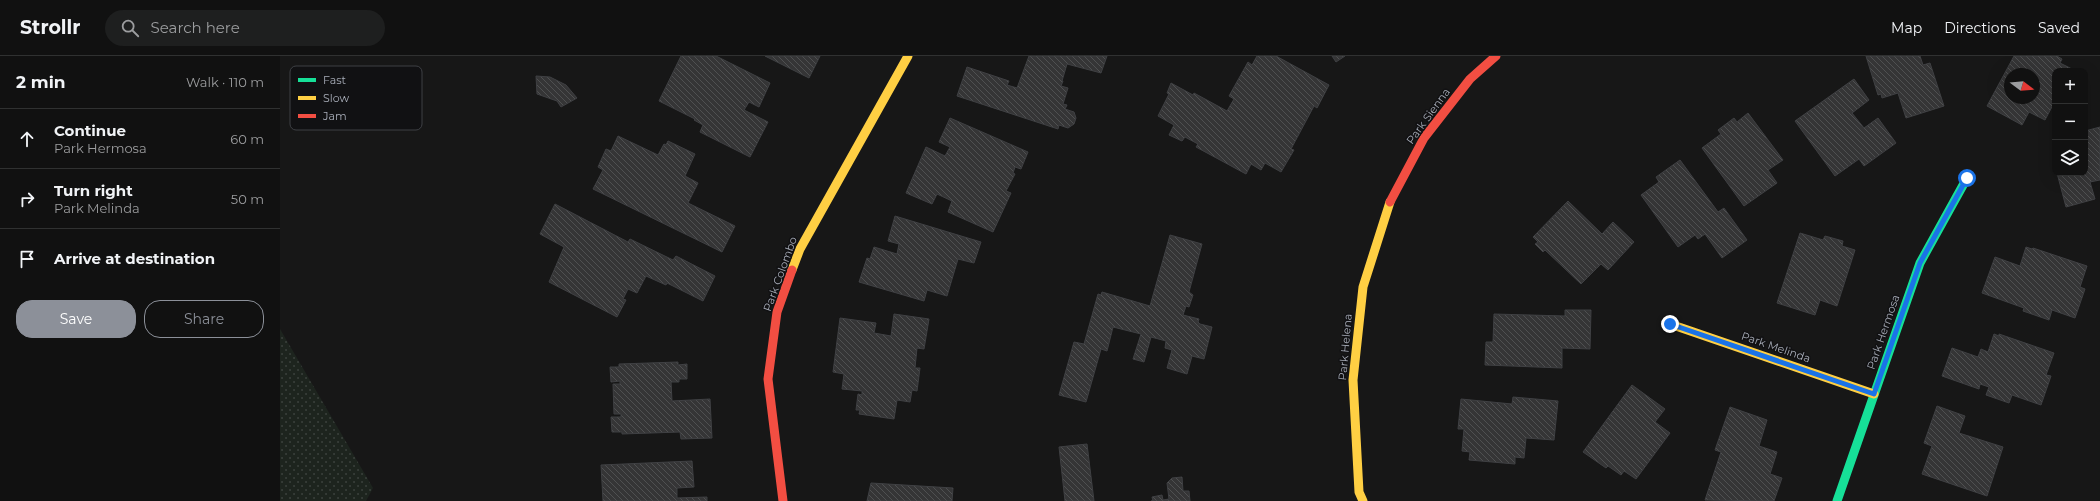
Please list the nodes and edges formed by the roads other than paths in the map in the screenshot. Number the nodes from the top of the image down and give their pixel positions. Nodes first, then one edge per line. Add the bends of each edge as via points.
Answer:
1 (908, 56) edge
2 (1496, 56) edge
3 (1967, 178) dead end
4 (1391, 198) joint
5 (1670, 324) dead end
6 (1874, 394) junction
7 (783, 501) edge
8 (1363, 501) edge
9 (1837, 501) edge

1 - 7 street, Park Colombo via 800,249 777,312 768,379
2 - 4 street, Park Sienna via 1470,79 1424,138
3 - 6 street, Park Hermosa via 1920,263
4 - 8 street, Park Helena via 1363,287 1353,380 1359,492
5 - 6 street, Park Melinda
6 - 9 street, Park Hermosa

